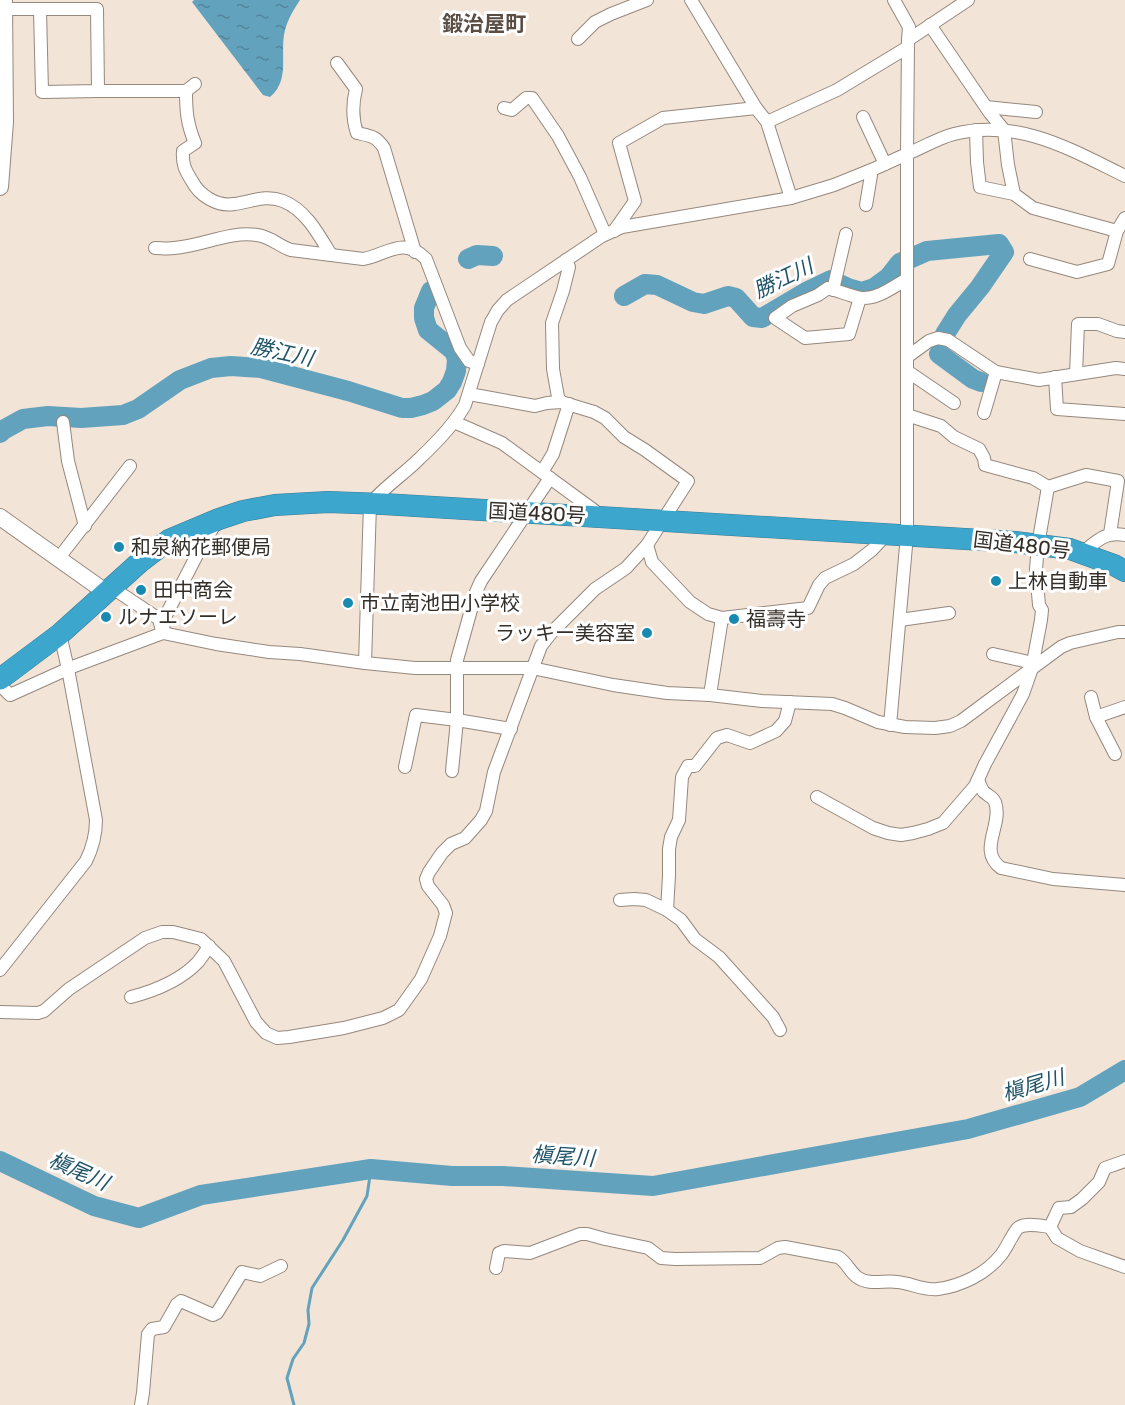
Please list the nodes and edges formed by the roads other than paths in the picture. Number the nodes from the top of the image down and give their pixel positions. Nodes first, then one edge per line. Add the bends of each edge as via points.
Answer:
1 (647, 0) edge
2 (691, 0) edge
3 (894, 0) edge
4 (968, 0) edge
5 (64, 5) edge
6 (3, 6) edge
7 (40, 10) junction
8 (930, 25) junction
9 (578, 39) dead end
10 (908, 43) junction
11 (337, 63) dead end
12 (98, 91) junction
13 (986, 107) junction
14 (504, 108) dead end
15 (756, 108) junction
16 (1036, 112) dead end
17 (863, 117) dead end
18 (767, 122) junction
19 (976, 130) junction
20 (1005, 130) junction
21 (907, 154) junction
22 (885, 164) junction
23 (869, 171) junction
24 (1125, 176) edge
25 (0, 187) edge
26 (1014, 194) junction
27 (791, 198) junction
28 (866, 205) dead end
29 (1125, 218) edge
30 (1117, 231) junction
31 (610, 233) junction
32 (846, 234) dead end
33 (155, 248) dead end
34 (415, 252) junction
35 (331, 255) junction
36 (1110, 256) junction
37 (1125, 256) edge
38 (1030, 259) dead end
39 (566, 260) junction
40 (907, 267) junction
41 (834, 285) junction
42 (860, 298) junction
43 (1125, 332) edge
44 (907, 357) junction
45 (478, 364) junction
46 (1125, 369) edge
47 (907, 371) junction
48 (996, 372) junction
49 (1076, 374) junction
50 (1055, 378) junction
51 (469, 394) junction
52 (565, 403) junction
53 (954, 403) dead end
54 (984, 413) dead end
55 (1125, 414) edge
56 (907, 415) junction
57 (63, 422) dead end
58 (454, 422) junction
59 (130, 466) dead end
60 (546, 475) junction
61 (1048, 487) junction
62 (370, 504) junction
63 (525, 512) junction
64 (595, 516) junction
65 (0, 517) edge
66 (219, 519) junction
67 (663, 520) junction
68 (85, 526) junction
69 (897, 534) junction
70 (1110, 534) junction
71 (1125, 535) edge
72 (647, 545) junction
73 (1038, 545) junction
74 (1082, 553) junction
75 (58, 559) junction
76 (1125, 571) edge
77 (106, 592) junction
78 (949, 613) dead end
79 (722, 618) junction
80 (900, 620) junction
81 (1125, 632) edge
82 (163, 633) junction
83 (60, 634) junction
84 (993, 654) dead end
85 (365, 663) junction
86 (1032, 666) junction
87 (532, 668) junction
88 (68, 669) junction
89 (457, 669) junction
90 (0, 679) edge
91 (0, 684) edge
92 (710, 695) junction
93 (1091, 697) dead end
94 (790, 702) junction
95 (1125, 707) edge
96 (1096, 717) junction
97 (457, 720) junction
98 (890, 725) junction
99 (511, 729) junction
100 (1115, 754) dead end
101 (405, 767) dead end
102 (452, 771) dead end
103 (978, 780) junction
104 (817, 797) dead end
105 (1125, 885) edge
106 (620, 900) dead end
107 (667, 909) junction
108 (209, 946) junction
109 (0, 970) edge
110 (131, 997) dead end
111 (0, 1012) edge
112 (780, 1030) dead end
113 (1125, 1161) edge
114 (1050, 1227) junction
115 (281, 1266) dead end
116 (1125, 1267) edge
117 (496, 1268) dead end
118 (141, 1405) edge

1 - 9 street via 595,22
2 - 15 street
3 - 10 street via 909,27
4 - 8 street
5 - 7 street
5 - 12 street via 97,9
6 - 7 street
6 - 25 street via 5,122
7 - 12 street via 42,92
8 - 10 street
8 - 13 street
10 - 18 street via 837,90
10 - 21 street
11 - 34 street via 356,89 353,123 357,134 372,136 384,148
12 - 35 street via 191,88 186,111 195,143 183,151 182,161 195,187 211,200 232,205 254,199 281,200 303,215
13 - 16 street
13 - 20 street
14 - 31 street via 512,110 526,98 532,98 558,136
15 - 18 street
15 - 31 street via 663,118 619,144 635,201
17 - 22 street
18 - 27 street
19 - 20 street
19 - 21 street via 952,134
19 - 26 street via 980,187
20 - 24 street via 1043,138
20 - 26 street
21 - 22 street
21 - 40 street
22 - 23 street
23 - 27 street
23 - 28 street
26 - 30 street via 1033,208
27 - 31 street via 622,227
29 - 30 street
30 - 36 street
31 - 39 street
32 - 41 street
33 - 35 street via 254,234 267,236 291,250
34 - 35 street via 396,247 363,259
34 - 45 street via 426,259 460,348 469,361
36 - 37 street
36 - 38 street via 1108,264 1077,272
39 - 45 street via 498,310
39 - 52 street via 569,267 552,323 553,369 558,396
40 - 42 street via 882,294
40 - 44 street
41 - 42 street
41 - 42 street via 775,318 805,338 849,334
43 - 49 street via 1098,324 1078,324
44 - 47 street
44 - 48 street via 938,338 948,340
45 - 51 street
46 - 49 street
47 - 53 street
47 - 56 street
48 - 50 street via 1039,380
48 - 54 street
49 - 50 street
50 - 55 street via 1057,409
51 - 52 street via 534,406
51 - 58 street
52 - 60 street
52 - 67 street via 605,418 624,437 688,482
56 - 61 street via 941,426 979,449 986,465 1033,478
56 - 69 street
57 - 68 street via 68,461
58 - 60 street via 502,443
58 - 62 street
59 - 68 street
60 - 63 street
60 - 64 street via 595,511
61 - 70 street via 1086,475 1118,481
61 - 73 street
62 - 63 highway, 国道480号
62 - 66 highway, 国道480号 via 275,505
62 - 85 street
63 - 64 highway, 国道480号
63 - 89 street via 478,586
64 - 67 highway, 国道480号
65 - 75 street
66 - 77 highway, 国道480号 via 169,540
66 - 82 street via 164,619
67 - 69 highway, 国道480号
67 - 72 street
68 - 75 street
69 - 73 highway, 国道480号
69 - 79 street via 854,564 825,578 807,608
69 - 80 street via 903,582
70 - 71 street
70 - 74 street
72 - 79 street via 652,562 690,602
72 - 87 street via 552,632
73 - 74 highway, 国道480号
73 - 86 street via 1036,569 1042,610
74 - 76 highway, 国道480号
75 - 77 street
77 - 82 street via 117,591 159,619
77 - 83 highway, 国道480号
78 - 80 street
79 - 92 street
80 - 98 street
81 - 86 street via 1070,643
82 - 85 street via 268,652
82 - 88 street
83 - 88 street
83 - 90 highway, 国道480号
84 - 86 street
85 - 89 street
86 - 98 street via 950,726
86 - 103 street via 1023,694
87 - 89 street
87 - 92 street via 613,685
87 - 99 street
88 - 91 street via 10,695
88 - 109 street via 96,832 86,861
89 - 97 street
92 - 94 street
93 - 96 street
94 - 98 street via 832,705
94 - 107 street via 785,721 776,731 750,742 727,735 717,738 695,766 688,766 682,777 679,820 669,849
95 - 96 street
96 - 100 street
97 - 99 street
97 - 101 street via 416,715
97 - 102 street
99 - 108 street via 481,820 465,838 442,853 426,879 446,913 422,979 399,1010 344,1028 277,1038 256,1022 224,961
103 - 104 street via 943,823 907,834 873,828
103 - 105 street via 982,791 996,804 991,854 1001,868 1053,879
106 - 107 street via 646,900
107 - 112 street via 695,939 719,957
108 - 110 street via 187,971
108 - 111 street via 201,939 173,932 145,938 69,988 44,1011
113 - 114 street via 1105,1168 1099,1182 1071,1207 1059,1208
114 - 116 street via 1057,1238 1080,1251
114 - 117 street via 1020,1227 987,1270 935,1290 857,1278 838,1257 785,1247 760,1258 675,1259 661,1258 648,1248 587,1234 530,1254 500,1252
115 - 118 street via 260,1276 242,1272 213,1315 181,1301 177,1304 164,1327 153,1329 148,1335

